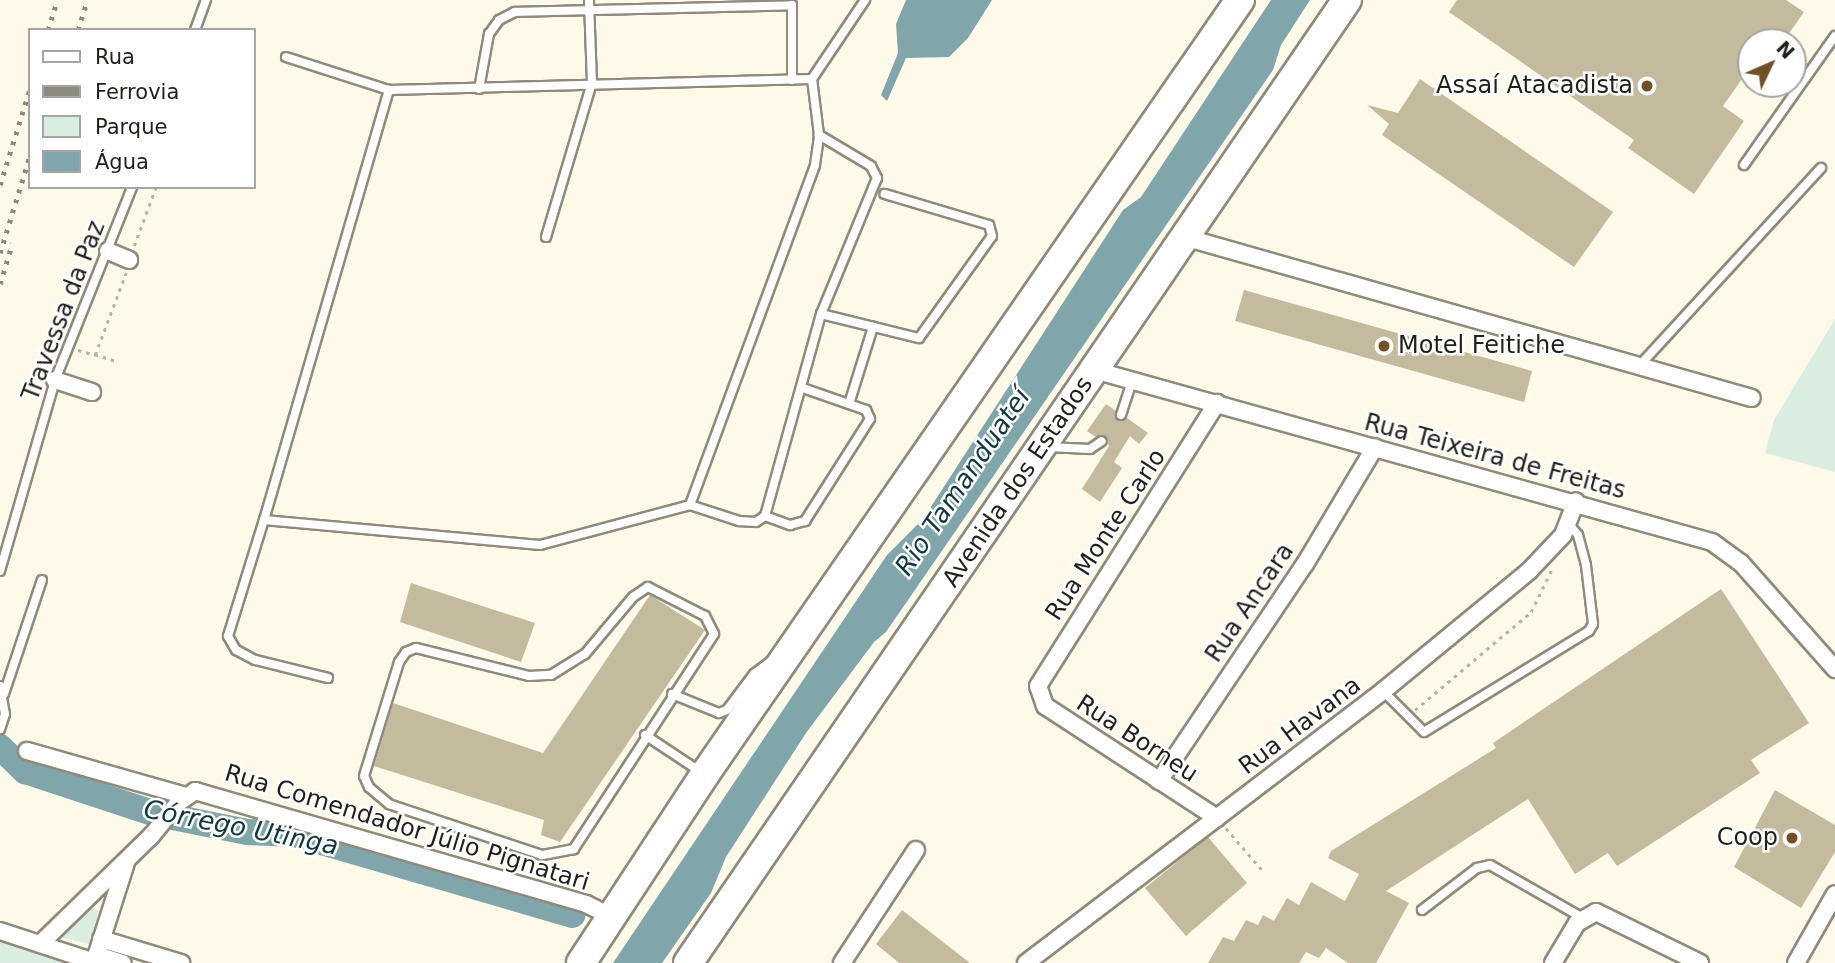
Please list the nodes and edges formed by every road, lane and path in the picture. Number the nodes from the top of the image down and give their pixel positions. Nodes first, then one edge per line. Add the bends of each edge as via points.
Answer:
1 (206, 0) edge
2 (589, 0) edge
3 (865, 0) edge
4 (1240, 0) edge
5 (1347, 0) edge
6 (792, 3) edge
7 (589, 11) junction
8 (196, 28) edge
9 (1835, 36) edge
10 (286, 57) dead end
11 (812, 79) junction
12 (792, 80) junction
13 (592, 83) junction
14 (479, 89) junction
15 (388, 90) junction
16 (819, 135) junction
17 (1744, 165) dead end
18 (1821, 168) dead end
19 (131, 189) edge
20 (155, 189) edge
21 (886, 194) dead end
22 (545, 237) dead end
23 (1184, 237) junction
24 (108, 251) junction
25 (129, 260) junction
26 (821, 314) junction
27 (873, 327) junction
28 (68, 348) junction
29 (95, 355) junction
30 (114, 361) dead end
31 (1637, 368) junction
32 (1094, 370) junction
33 (55, 380) junction
34 (1132, 381) junction
35 (803, 388) junction
36 (92, 393) dead end
37 (1752, 398) dead end
38 (849, 404) junction
39 (1217, 404) junction
40 (1121, 415) dead end
41 (1102, 441) dead end
42 (1042, 446) junction
43 (1375, 447) junction
44 (1576, 501) junction
45 (690, 505) junction
46 (765, 516) junction
47 (264, 520) junction
48 (1568, 523) junction
49 (1551, 550) junction
50 (0, 570) edge
51 (42, 580) dead end
52 (789, 653) junction
53 (1835, 669) edge
54 (328, 678) dead end
55 (2, 690) edge
56 (1383, 691) junction
57 (1039, 693) joint
58 (672, 694) junction
59 (1408, 717) junction
60 (0, 729) edge
61 (645, 735) junction
62 (27, 751) dead end
63 (705, 774) junction
64 (1159, 780) junction
65 (186, 796) junction
66 (1217, 818) junction
67 (916, 850) dead end
68 (127, 860) junction
69 (1263, 871) dead end
70 (1835, 894) edge
71 (1422, 910) dead end
72 (604, 913) junction
73 (1583, 918) junction
74 (0, 931) edge
75 (40, 944) junction
76 (97, 955) edge
77 (123, 963) edge
78 (181, 963) edge
79 (581, 963) edge
80 (688, 963) edge
81 (842, 963) edge
82 (1026, 963) edge
83 (1553, 963) edge
84 (1700, 963) edge
85 (1796, 963) edge

1 - 8 lane
2 - 7 lane
3 - 11 lane
4 - 52 highway
5 - 23 highway, Avenida dos Estados
6 - 7 lane
6 - 12 lane
7 - 13 lane
7 - 14 lane via 515,12 499,20 489,34
9 - 17 lane
10 - 15 lane
11 - 12 lane
11 - 16 lane
12 - 13 lane
13 - 14 lane
13 - 22 lane
14 - 15 lane
15 - 47 lane
16 - 26 lane via 872,166 877,178
16 - 45 lane via 815,165
18 - 31 lane
19 - 24 lane, Travessa da Paz
20 - 25 path
21 - 27 lane via 989,225 992,236 928,332 909,338
23 - 31 street
23 - 32 highway, Avenida dos Estados
24 - 25 street
24 - 28 lane, Travessa da Paz
25 - 29 path
26 - 27 lane
26 - 35 lane
27 - 38 lane
28 - 29 path
28 - 33 lane, Travessa da Paz
29 - 30 path
31 - 37 street
32 - 34 street, Rua Teixeira de Freitas
32 - 42 highway, Avenida dos Estados
33 - 36 street
33 - 50 lane, Travessa da Paz
34 - 39 street, Rua Teixeira de Freitas
34 - 40 lane
35 - 38 lane
35 - 46 lane
38 - 46 lane via 866,410 870,419 805,521 790,525
39 - 43 street, Rua Teixeira de Freitas
39 - 57 street, Rua Monte Carlo via 1041,678
41 - 42 lane via 1090,449
42 - 80 highway, Avenida dos Estados
43 - 44 street, Rua Teixeira de Freitas
43 - 64 street, Rua Ancara via 1304,564
44 - 48 street, Rua Havana
44 - 53 street, Rua Teixeira de Freitas via 1712,542 1727,551
45 - 46 lane via 739,521 756,522
45 - 47 lane via 540,545
47 - 54 lane via 228,636 236,650 255,660
48 - 49 street, Rua Havana
48 - 59 lane via 1581,545 1592,628 1432,730 1419,730
49 - 56 street, Rua Havana
49 - 59 path via 1550,580 1531,612
51 - 55 lane
52 - 58 lane via 764,665 727,710 719,713
52 - 63 highway
55 - 60 lane
56 - 59 lane
56 - 66 street, Rua Havana
57 - 64 street, Rua Borneu via 1045,706
58 - 61 lane
58 - 61 lane via 709,641 713,625 657,588 648,587 633,597 585,654 551,676 530,676 416,648 399,662 364,776 369,787 389,804 542,855 563,854 574,849
61 - 63 lane
62 - 65 street
63 - 72 highway
64 - 66 street, Rua Borneu
65 - 68 street, Rua Comendador Júlio Pignatari
65 - 72 street, Rua Comendador Júlio Pignatari via 204,791
66 - 69 path
66 - 82 street, Rua Havana
67 - 81 street
68 - 75 street, Rua Comendador Júlio Pignatari
68 - 76 street
70 - 85 street
71 - 73 lane via 1477,868 1490,865
72 - 79 highway
73 - 83 street
73 - 84 street via 1604,913
74 - 75 street
75 - 76 street
76 - 77 street
76 - 78 street

